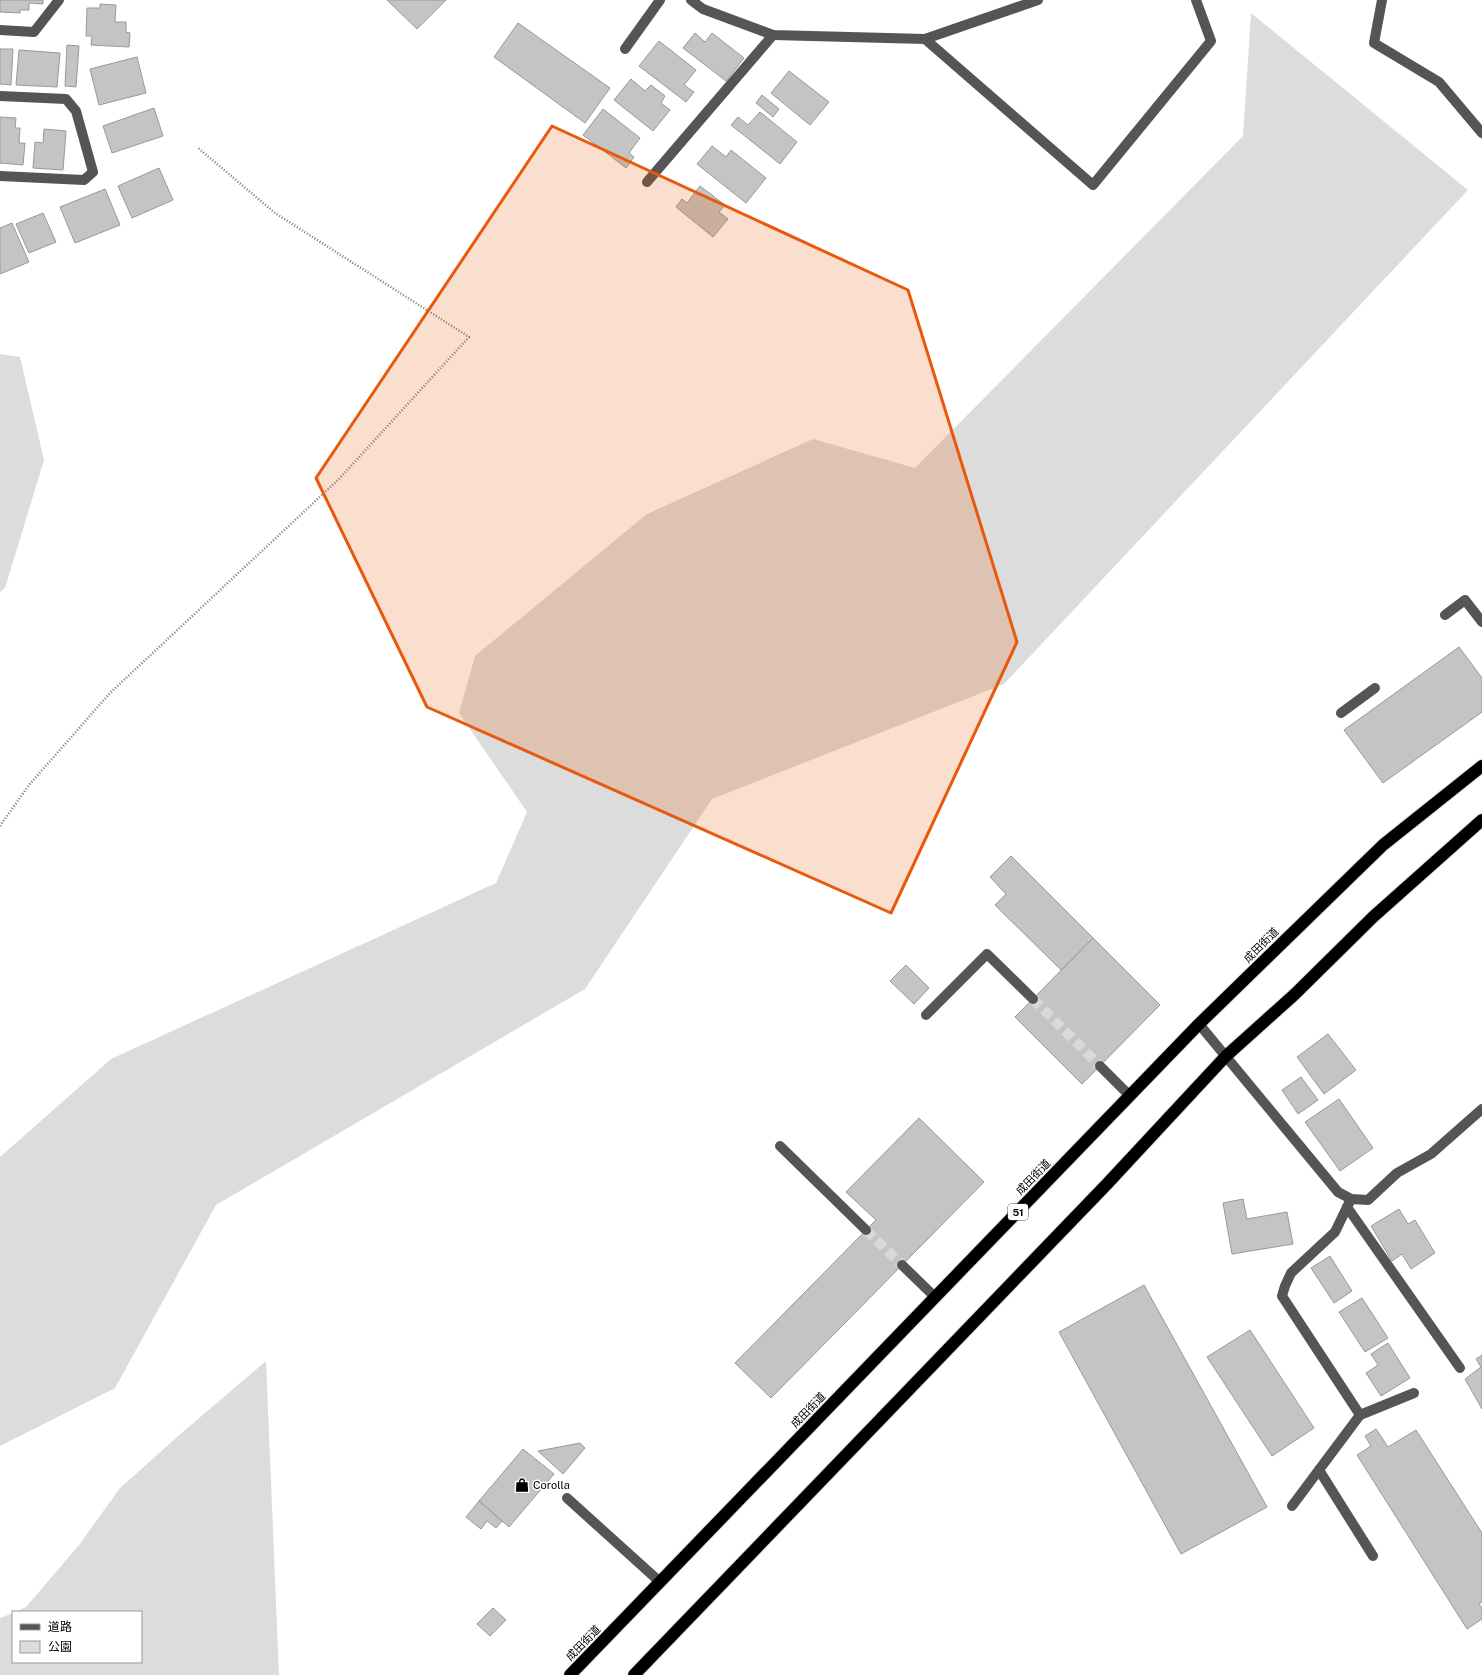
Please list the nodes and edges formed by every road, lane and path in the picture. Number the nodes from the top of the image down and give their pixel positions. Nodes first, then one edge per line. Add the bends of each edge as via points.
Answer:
1 (59, 0) edge
2 (660, 0) edge
3 (691, 0) edge
4 (1038, 0) edge
5 (1196, 0) edge
6 (1382, 0) edge
7 (0, 30) edge
8 (773, 35) junction
9 (925, 39) junction
10 (625, 49) dead end
11 (0, 96) edge
12 (1482, 133) edge
13 (196, 147) dead end
14 (0, 176) edge
15 (647, 182) dead end
16 (1445, 615) dead end
17 (1482, 622) edge
18 (1375, 688) dead end
19 (1340, 713) dead end
20 (1482, 766) edge
21 (1482, 820) edge
22 (0, 826) edge
23 (1032, 999) tunnel mouth
24 (926, 1015) dead end
25 (1199, 1024) junction
26 (1226, 1056) junction
27 (1100, 1066) tunnel mouth
28 (1130, 1096) junction
29 (1482, 1109) edge
30 (780, 1146) dead end
31 (1349, 1203) junction
32 (866, 1230) tunnel mouth
33 (902, 1265) tunnel mouth
34 (935, 1297) junction
35 (1460, 1368) dead end
36 (1414, 1393) dead end
37 (1360, 1416) junction
38 (1319, 1470) junction
39 (567, 1498) dead end
40 (1292, 1506) dead end
41 (1373, 1556) dead end
42 (660, 1582) junction
43 (570, 1675) edge
44 (634, 1675) edge

1 - 7 street via 34,32
2 - 10 street
3 - 8 street via 703,9
4 - 9 street
5 - 9 street via 1211,41 1093,185
6 - 12 street via 1374,43 1439,82
8 - 9 street
8 - 15 street
11 - 14 street via 66,99 76,111 93,172 84,180
13 - 22 path via 275,213 469,337 339,479 112,692 29,785
16 - 17 street via 1465,600
18 - 19 street
20 - 25 highway, 成田街道 / 51 via 1383,846
21 - 26 highway via 1373,917 1295,994
23 - 24 street via 987,954
25 - 26 street
25 - 28 highway, 成田街道 / 51
26 - 31 street
26 - 44 highway via 1107,1184
27 - 28 street
28 - 34 highway, 成田街道 / 51
29 - 31 street via 1431,1154 1397,1173 1368,1200
30 - 32 street
31 - 35 street
31 - 37 street via 1335,1232 1291,1273 1282,1296
33 - 34 street
34 - 42 highway, 成田街道 / 51
36 - 37 street
37 - 38 street
38 - 40 street
38 - 41 street
39 - 42 street
42 - 43 highway, 成田街道 / 51

